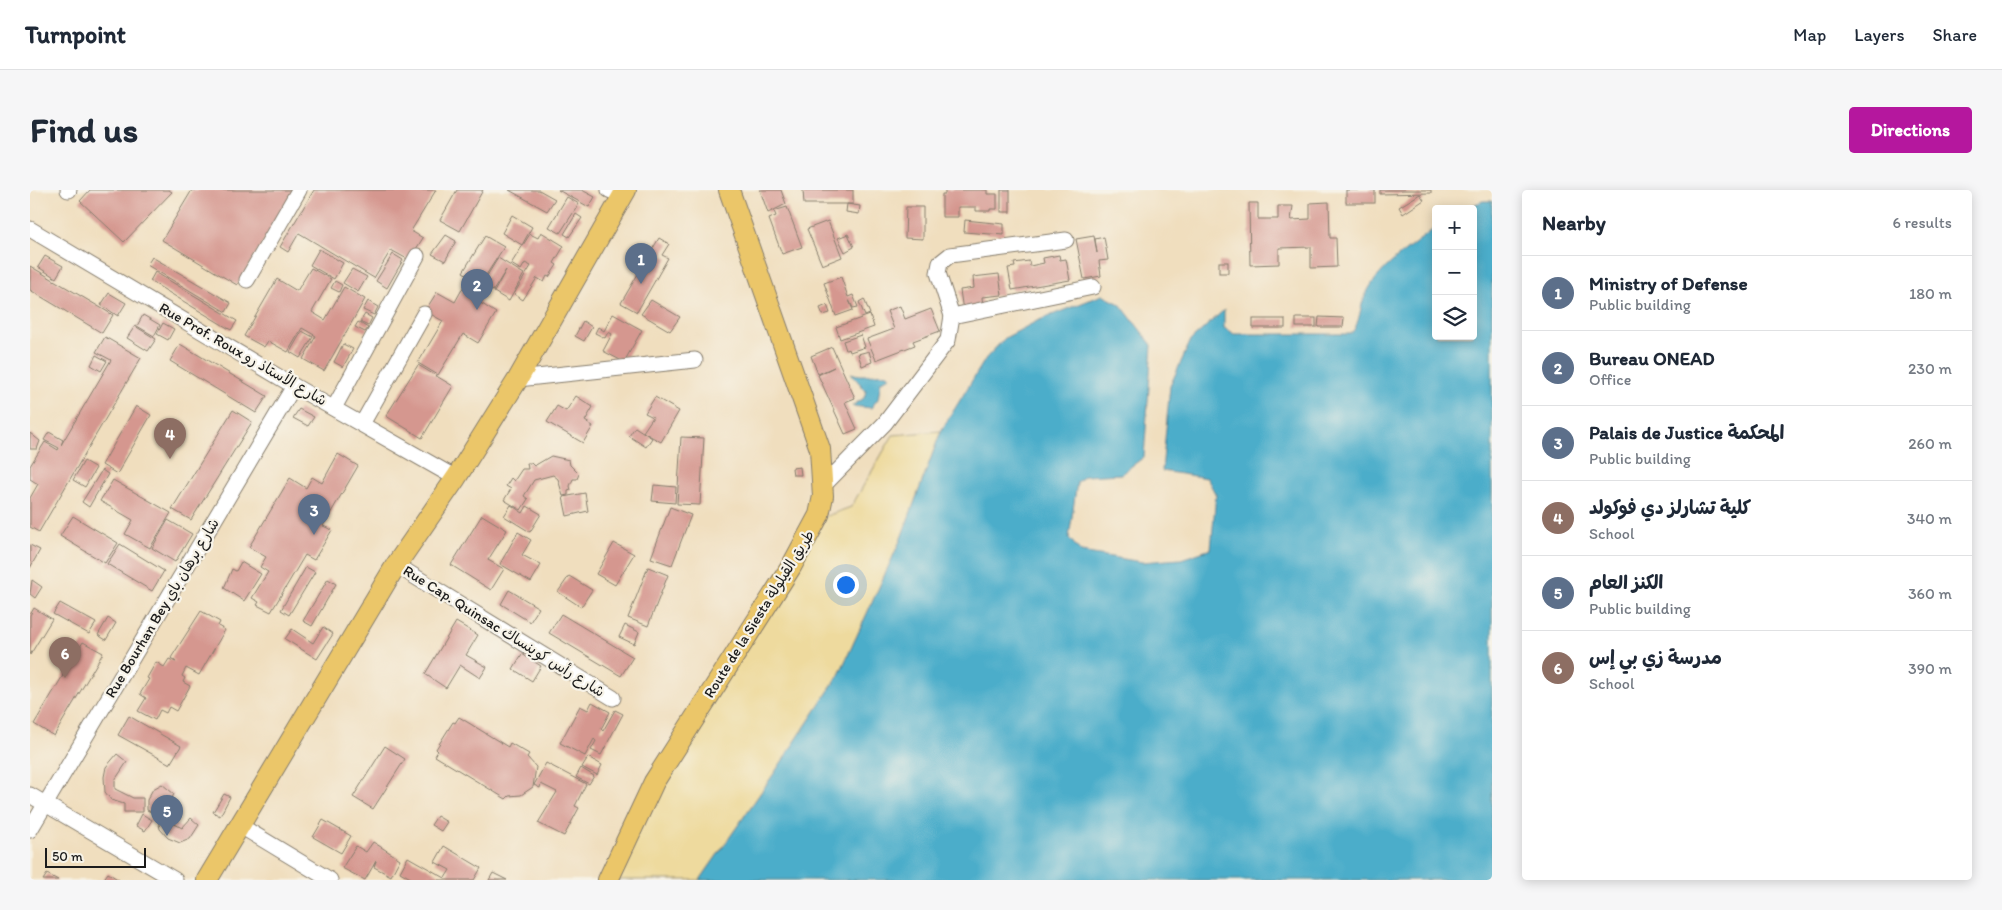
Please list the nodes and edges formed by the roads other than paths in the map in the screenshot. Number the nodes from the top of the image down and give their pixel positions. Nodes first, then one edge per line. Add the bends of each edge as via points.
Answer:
1 (299, 190) edge
2 (729, 190) edge
3 (619, 192) edge
4 (30, 229) edge
5 (1066, 240) dead end
6 (417, 256) dead end
7 (247, 280) dead end
8 (1093, 286) dead end
9 (424, 314) dead end
10 (952, 316) junction
11 (695, 360) dead end
12 (518, 379) junction
13 (294, 386) junction
14 (334, 408) junction
15 (362, 424) junction
16 (456, 478) junction
17 (824, 485) junction
18 (396, 565) junction
19 (613, 698) dead end
20 (30, 795) edge
21 (46, 804) junction
22 (239, 825) junction
23 (30, 830) edge
24 (175, 880) edge
25 (207, 880) edge
26 (330, 880) edge
27 (608, 880) edge

1 - 7 street
2 - 17 main road, Route de la Siesta طريق القيلولة via 820,449
3 - 12 main road
4 - 13 street, Rue Prof. Roux شارع الأستاذ رو
5 - 10 street via 950,255 940,263 938,273
6 - 14 street
8 - 10 street
9 - 15 street
10 - 17 street via 948,340 886,423
11 - 12 street
12 - 16 main road
13 - 14 street, Rue Prof. Roux شارع الأستاذ رو
13 - 21 street, Rue Bourhan Bey شارع برهان باي
14 - 15 street, Rue Prof. Roux شارع الأستاذ رو
15 - 16 street, Rue Prof. Roux شارع الأستاذ رو
16 - 18 main road
17 - 27 main road, Route de la Siesta طريق القيلولة via 819,515 791,567 654,782
18 - 19 street, Rue Cap. Quinsac شارع رأس كوينساك
18 - 22 main road
20 - 21 street
21 - 23 street, Rue Bourhan Bey شارع برهان باي
21 - 24 street
22 - 25 main road
22 - 26 street

